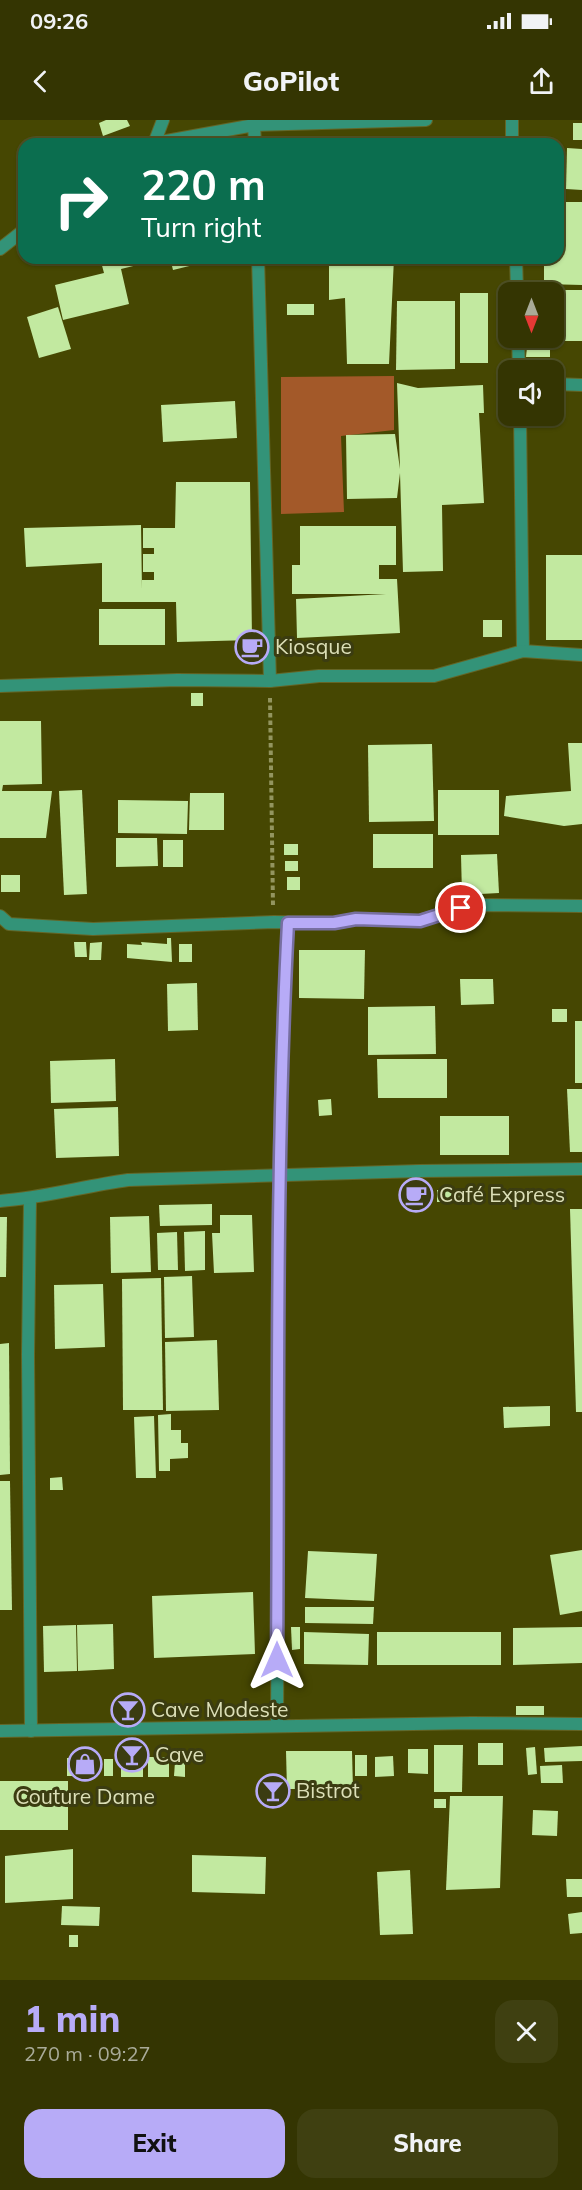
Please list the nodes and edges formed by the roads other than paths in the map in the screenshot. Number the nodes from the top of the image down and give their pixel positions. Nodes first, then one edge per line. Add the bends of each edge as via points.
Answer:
1 (163, 120) edge
2 (426, 120) edge
3 (512, 120) edge
4 (325, 121) edge
5 (254, 125) junction
6 (155, 138) edge
7 (181, 138) edge
8 (255, 138) edge
9 (512, 138) edge
10 (18, 235) edge
11 (0, 249) edge
12 (258, 264) edge
13 (516, 264) edge
14 (517, 282) edge
15 (564, 384) edge
16 (582, 385) edge
17 (520, 426) edge
18 (523, 651) junction
19 (582, 655) edge
20 (270, 681) junction
21 (0, 686) edge
22 (582, 906) edge
23 (0, 916) edge
24 (288, 923) junction
25 (582, 1169) edge
26 (279, 1174) junction
27 (30, 1199) junction
28 (0, 1201) edge
29 (582, 1724) edge
30 (277, 1726) junction
31 (0, 1731) edge
32 (31, 1731) junction

1 - 6 street
2 - 4 street
3 - 9 street
4 - 5 street
5 - 7 street
5 - 8 street
10 - 11 street
12 - 20 street
13 - 14 street
15 - 16 street
17 - 18 street
18 - 19 street
18 - 20 street via 434,676 319,676
20 - 21 street
22 - 24 street via 484,905 420,921
23 - 24 street via 9,924 93,929
24 - 26 street
25 - 26 street
26 - 27 street via 128,1180
26 - 30 street
27 - 28 street
27 - 32 street
29 - 30 street
30 - 32 street
31 - 32 street

